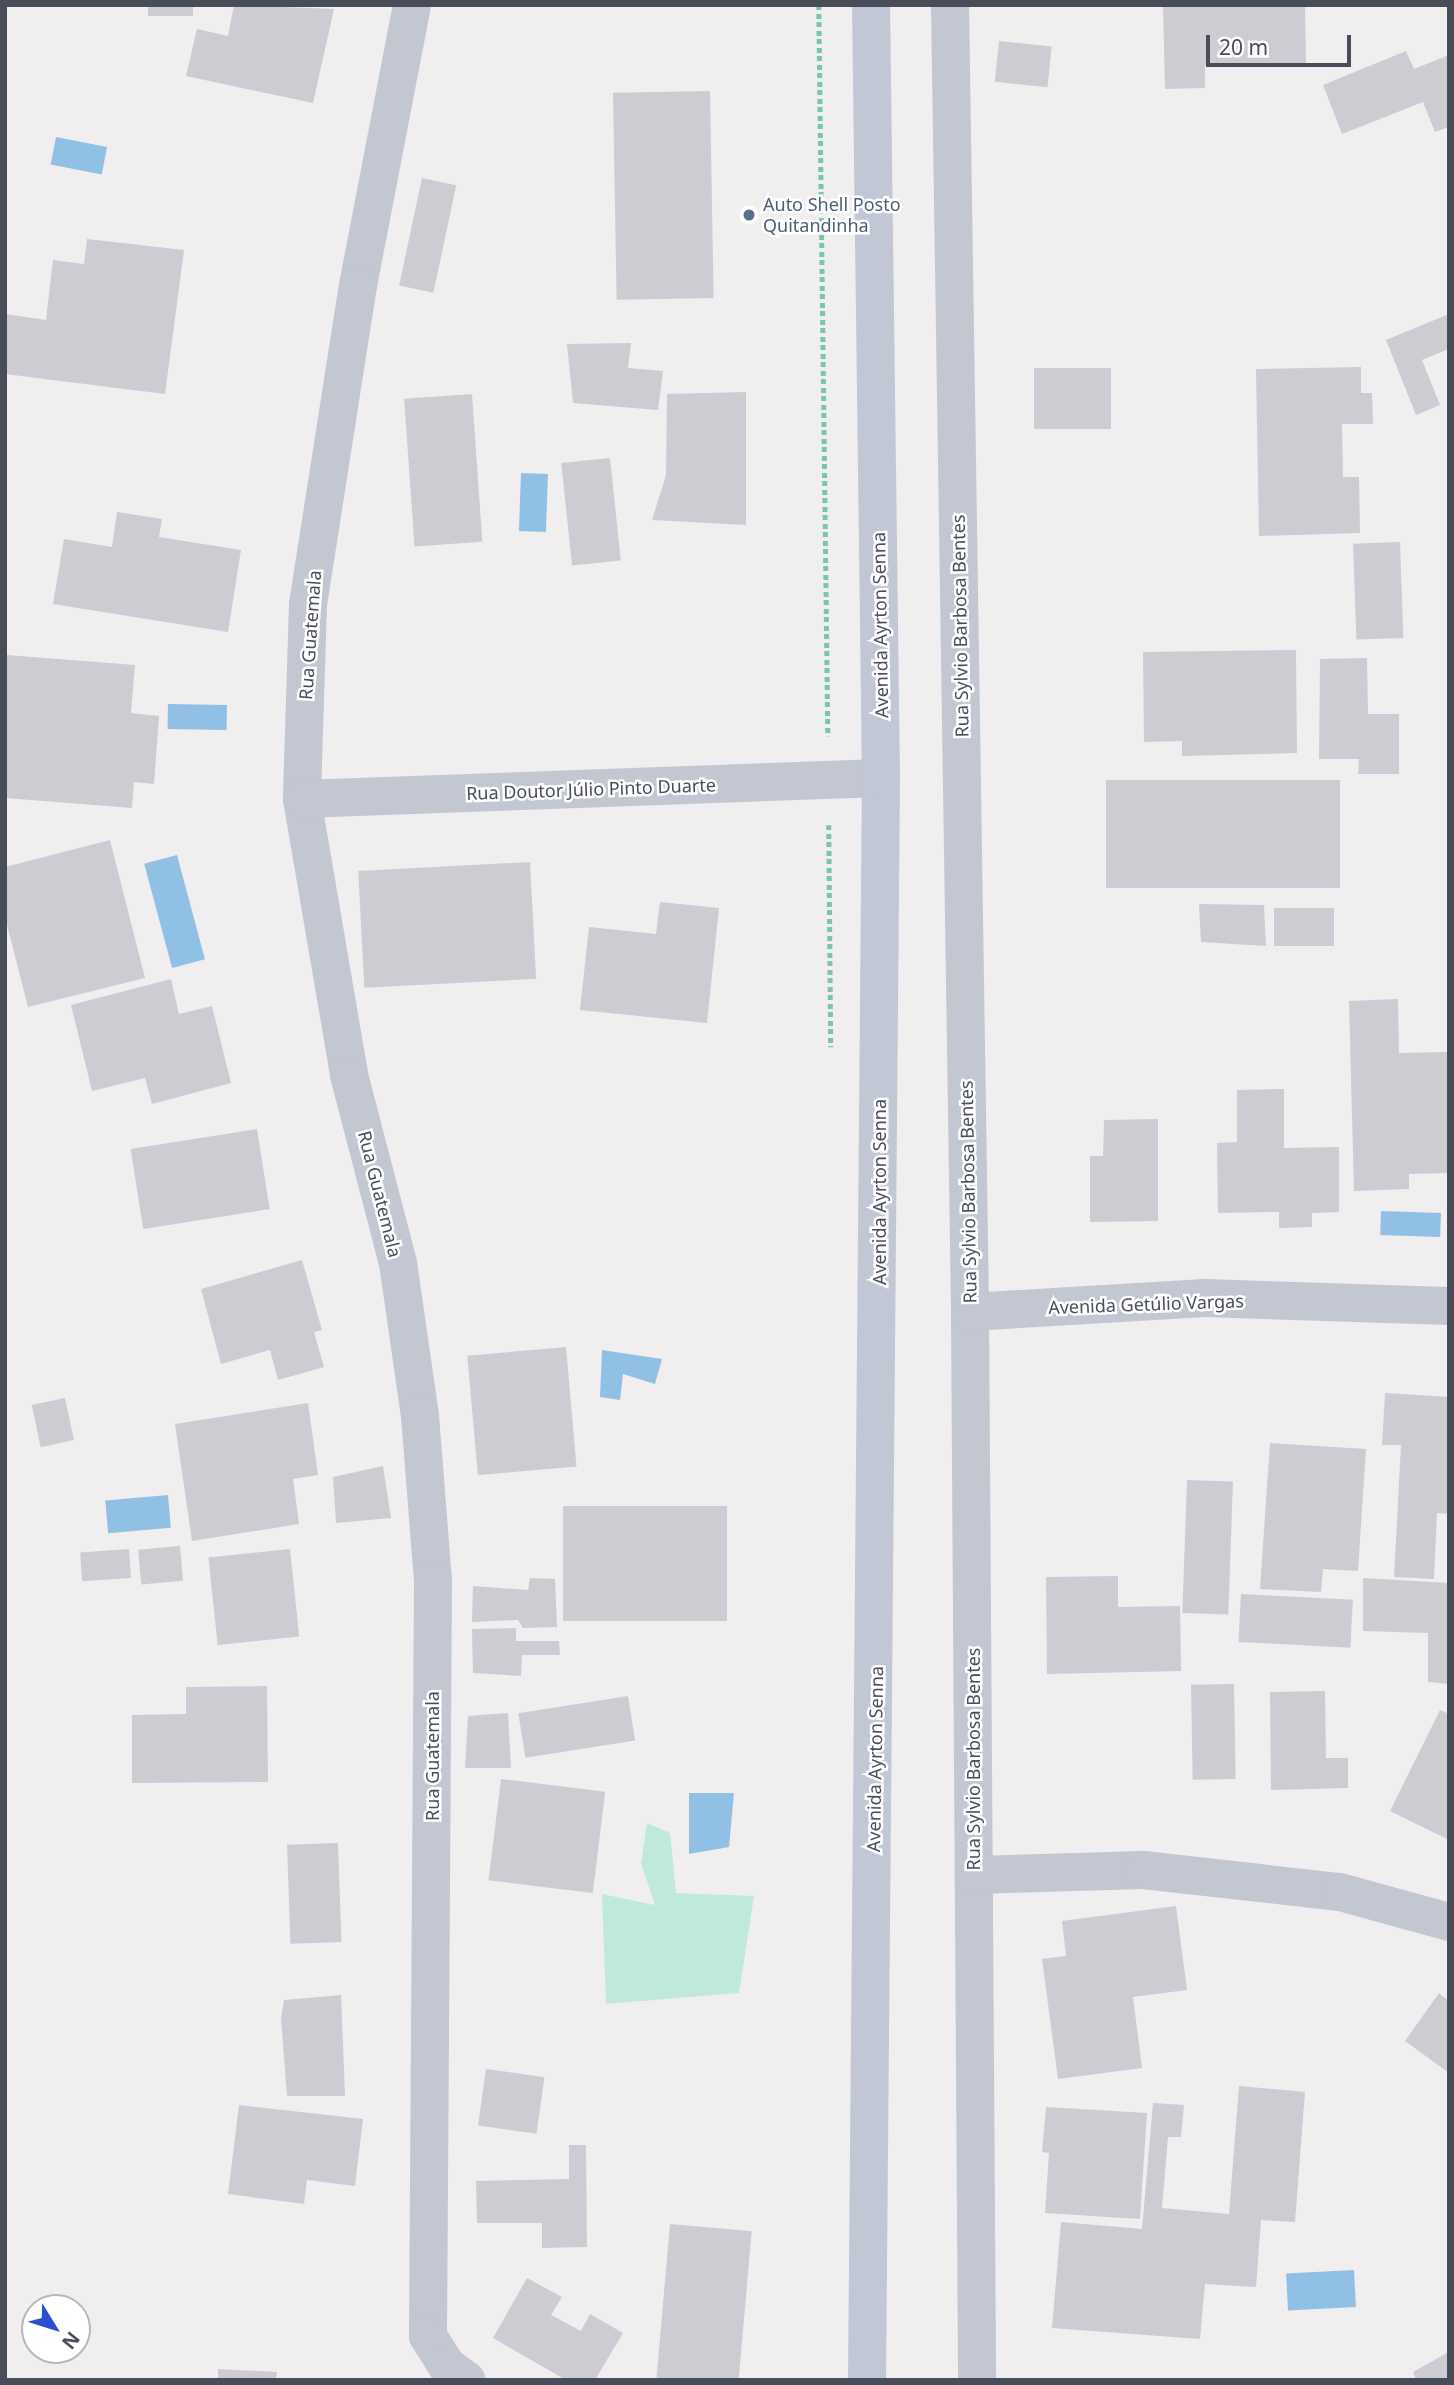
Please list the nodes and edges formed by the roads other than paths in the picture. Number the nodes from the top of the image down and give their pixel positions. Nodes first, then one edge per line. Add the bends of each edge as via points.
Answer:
1 (412, 5) edge
2 (871, 5) edge
3 (950, 5) edge
4 (881, 778) junction
5 (302, 799) junction
6 (1449, 1306) edge
7 (970, 1312) junction
8 (974, 1875) junction
9 (1449, 1922) edge
10 (466, 2380) edge
11 (867, 2380) edge
12 (977, 2380) edge

1 - 5 street, Rua Guatemala via 358,285 308,604
2 - 4 main road, Avenida Ayrton Senna
3 - 7 street, Rua Sylvio Barbosa Bentes
4 - 5 street, Rua Doutor Júlio Pinto Duarte
4 - 11 main road, Avenida Ayrton Senna
5 - 10 street, Rua Guatemala via 349,1075 398,1263 420,1416 433,1581 428,2336 447,2366
6 - 7 street, Avenida Getúlio Vargas via 1205,1298
7 - 8 street, Rua Sylvio Barbosa Bentes
8 - 9 street via 1143,1870 1340,1892
8 - 12 street, Rua Sylvio Barbosa Bentes

